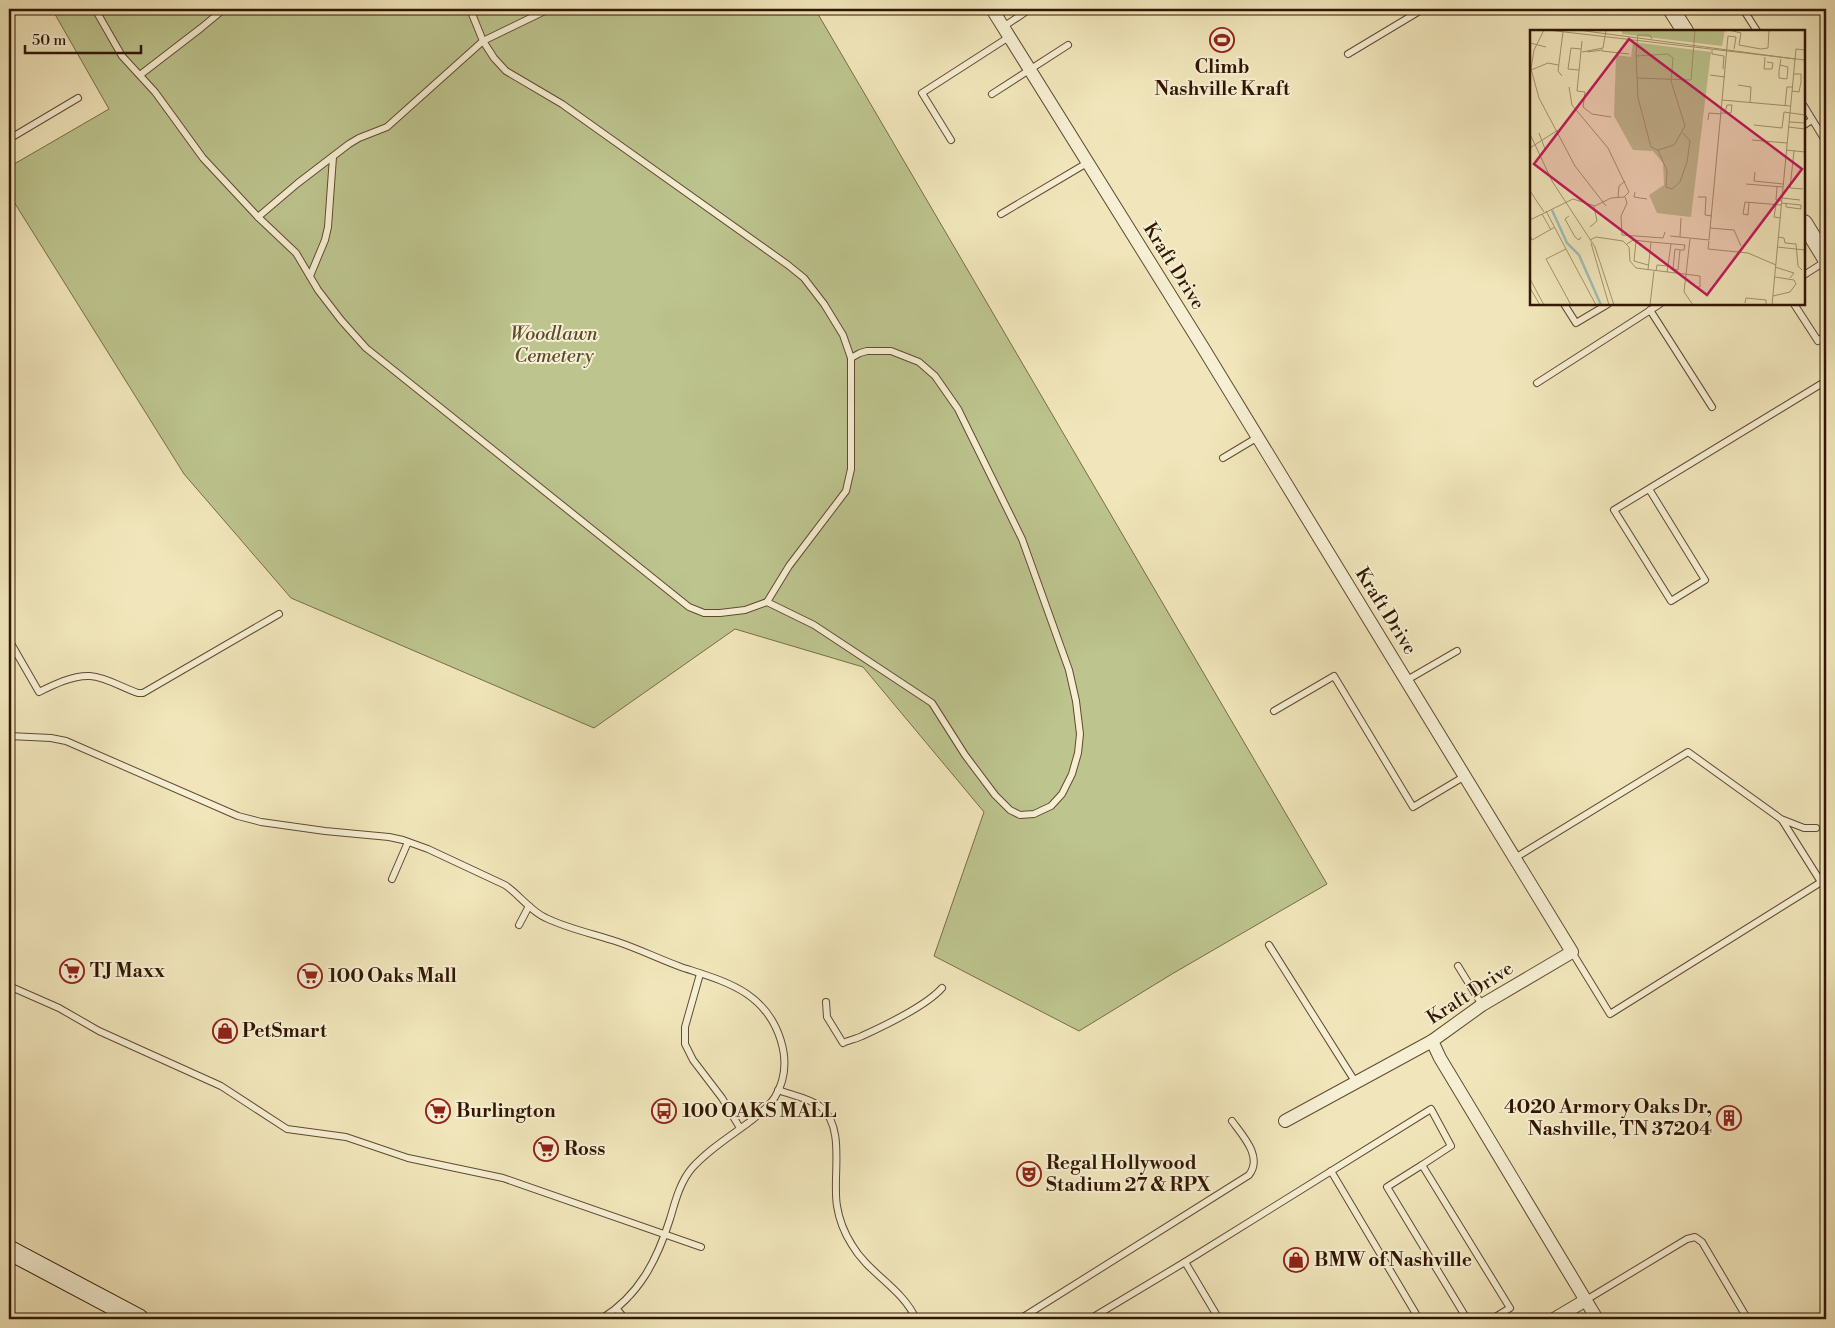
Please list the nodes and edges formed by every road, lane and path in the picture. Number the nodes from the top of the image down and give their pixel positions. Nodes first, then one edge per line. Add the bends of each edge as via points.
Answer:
1 (95, 9) edge
2 (224, 9) edge
3 (470, 9) edge
4 (549, 9) edge
5 (992, 9) edge
6 (1030, 9) edge
7 (1422, 9) edge
8 (1671, 9) edge
9 (1743, 9) edge
10 (1684, 30) edge
11 (1756, 30) edge
12 (1006, 32) junction
13 (483, 41) junction
14 (1068, 45) dead end
15 (1348, 54) dead end
16 (1030, 70) junction
17 (140, 75) junction
18 (992, 94) dead end
19 (78, 98) dead end
20 (1805, 108) edge
21 (1812, 120) junction
22 (1805, 124) edge
23 (9, 139) edge
24 (951, 140) dead end
25 (1826, 142) edge
26 (333, 156) junction
27 (1087, 163) junction
28 (1001, 214) dead end
29 (258, 217) junction
30 (1805, 225) edge
31 (1826, 260) edge
32 (1805, 275) edge
33 (310, 276) junction
34 (1565, 305) edge
35 (1606, 305) edge
36 (1658, 305) edge
37 (1795, 305) edge
38 (1650, 310) junction
39 (1826, 335) edge
40 (851, 358) junction
41 (1826, 381) edge
42 (1536, 383) dead end
43 (1712, 406) dead end
44 (1258, 437) junction
45 (1223, 458) dead end
46 (1649, 489) junction
47 (767, 602) junction
48 (279, 614) dead end
49 (9, 640) edge
50 (1457, 651) dead end
51 (1407, 680) junction
52 (1274, 711) dead end
53 (9, 736) edge
54 (1465, 776) junction
55 (1781, 820) junction
56 (1816, 828) dead end
57 (408, 842) junction
58 (1515, 858) junction
59 (392, 879) dead end
60 (1824, 881) edge
61 (529, 906) junction
62 (519, 925) dead end
63 (1269, 945) dead end
64 (1572, 952) junction
65 (1458, 966) dead end
66 (700, 974) junction
67 (9, 986) edge
68 (942, 988) dead end
69 (19, 990) junction
70 (9, 992) edge
71 (826, 1002) dead end
72 (1482, 1005) junction
73 (1432, 1041) junction
74 (1356, 1083) junction
75 (778, 1090) junction
76 (1232, 1121) dead end
77 (1286, 1121) dead end
78 (740, 1128) junction
79 (1422, 1165) junction
80 (1331, 1171) junction
81 (665, 1235) junction
82 (701, 1247) dead end
83 (9, 1250) edge
84 (1185, 1262) junction
85 (1586, 1300) junction
86 (616, 1309) junction
87 (139, 1319) edge
88 (601, 1319) edge
89 (625, 1319) edge
90 (916, 1319) edge
91 (1020, 1319) edge
92 (1090, 1319) edge
93 (1219, 1319) edge
94 (1419, 1319) edge
95 (1467, 1319) edge
96 (1492, 1319) edge
97 (1554, 1319) edge
98 (1597, 1319) edge
99 (1744, 1319) edge

1 - 17 lane via 122,56
2 - 17 lane
3 - 13 lane
4 - 13 lane
5 - 12 street, Kraft Drive
6 - 12 lane
7 - 15 lane
8 - 10 street
9 - 11 lane
12 - 16 street, Kraft Drive
12 - 24 lane via 922,93
13 - 26 lane via 387,127 359,138
13 - 40 lane via 501,67 511,75 562,104 804,278 843,335
14 - 16 lane
16 - 18 lane
16 - 27 street, Kraft Drive
17 - 29 lane via 203,158
19 - 23 lane
20 - 21 lane
21 - 22 lane
21 - 25 lane
26 - 29 lane
26 - 33 lane via 328,227
27 - 28 lane
27 - 44 street, Kraft Drive
29 - 33 lane via 296,253
30 - 31 street
31 - 32 lane
33 - 47 lane via 341,320 366,348 690,608 704,613 720,613 745,610
34 - 35 lane via 1576,323
36 - 38 lane
37 - 39 lane via 1818,341
38 - 42 lane
38 - 43 lane
40 - 47 lane via 851,468 846,491 789,566
40 - 47 lane via 867,351 891,352 919,362 935,376 958,409 1022,539 1066,659 1076,701 1079,744 1072,774 1062,794 1051,806 1034,814 1020,815 1010,810 970,761 932,702 814,625
41 - 46 lane
44 - 45 lane
44 - 51 street, Kraft Drive
46 - 46 lane via 1614,510 1671,601 1705,580
48 - 49 lane via 143,693 90,676 39,692
50 - 51 lane
51 - 54 street, Kraft Drive
52 - 54 lane via 1334,676 1413,807
53 - 57 lane via 66,741 250,820
54 - 58 street, Kraft Drive
55 - 56 lane via 1804,828
55 - 58 lane via 1688,752
55 - 60 lane
57 - 59 lane
57 - 61 lane via 505,885
58 - 64 street, Kraft Drive
60 - 64 lane via 1610,1014
61 - 62 lane
61 - 66 lane via 546,918 620,942
63 - 74 lane
64 - 72 street, Kraft Drive
65 - 72 lane
66 - 75 lane via 747,994 770,1016 783,1053 783,1074
66 - 78 lane via 684,1027 685,1044
67 - 69 lane
68 - 71 lane via 917,1007 843,1043 826,1016
69 - 70 lane
69 - 81 lane via 220,1086 287,1128 346,1136 408,1158 503,1178
72 - 73 street, Kraft Drive
73 - 74 street, Kraft Drive
73 - 85 street
74 - 77 street, Kraft Drive
75 - 78 lane via 764,1109
75 - 90 lane via 813,1102 829,1118 835,1138 837,1206 845,1230 856,1251 902,1297
76 - 91 lane via 1252,1151 1254,1164 1249,1175
78 - 81 lane via 690,1170
79 - 80 lane via 1452,1146 1431,1109
79 - 95 lane via 1387,1187
79 - 96 lane via 1510,1308
80 - 84 lane
80 - 94 lane
81 - 82 lane
81 - 86 lane via 646,1276
83 - 87 main road
84 - 92 lane
84 - 93 lane
85 - 97 street
85 - 98 street
85 - 99 lane via 1687,1239 1696,1237 1748,1318
86 - 88 lane
86 - 89 lane

